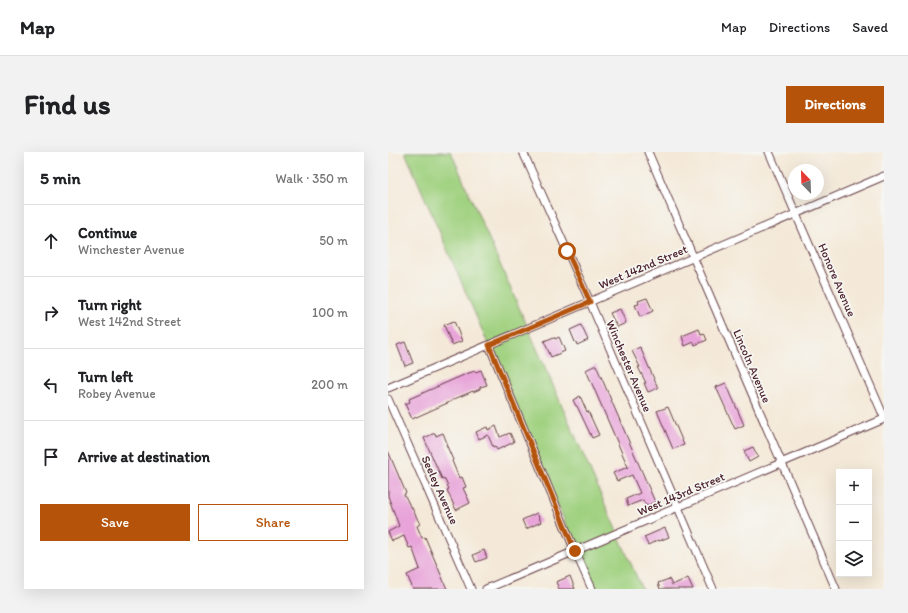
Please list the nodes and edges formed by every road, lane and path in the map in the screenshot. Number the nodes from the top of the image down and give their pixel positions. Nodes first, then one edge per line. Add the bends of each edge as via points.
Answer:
1 (523, 152) edge
2 (648, 152) edge
3 (769, 152) edge
4 (884, 176) edge
5 (796, 213) junction
6 (693, 258) junction
7 (590, 302) junction
8 (489, 345) junction
9 (388, 388) edge
10 (388, 399) edge
11 (884, 418) edge
12 (781, 463) junction
13 (678, 507) junction
14 (575, 551) junction
15 (471, 589) edge
16 (486, 589) edge
17 (592, 589) edge
18 (713, 589) edge
19 (836, 589) edge

1 - 7 street, Winchester Avenue
2 - 6 street, Lincoln Avenue
3 - 5 street, Honore Avenue
4 - 5 street, West 142nd Street
5 - 6 street, West 142nd Street
5 - 11 street, Honore Avenue
6 - 7 street, West 142nd Street
6 - 12 street, Lincoln Avenue
7 - 8 street, West 142nd Street
7 - 13 street, Winchester Avenue
8 - 9 street, West 142nd Street
8 - 14 street
10 - 15 street, Seeley Avenue
11 - 12 street, West 143rd Street
12 - 13 street, West 143rd Street
12 - 19 street, Lincoln Avenue
13 - 14 street, West 143rd Street
13 - 18 street, Winchester Avenue
14 - 16 street, West 143rd Street
14 - 17 street

